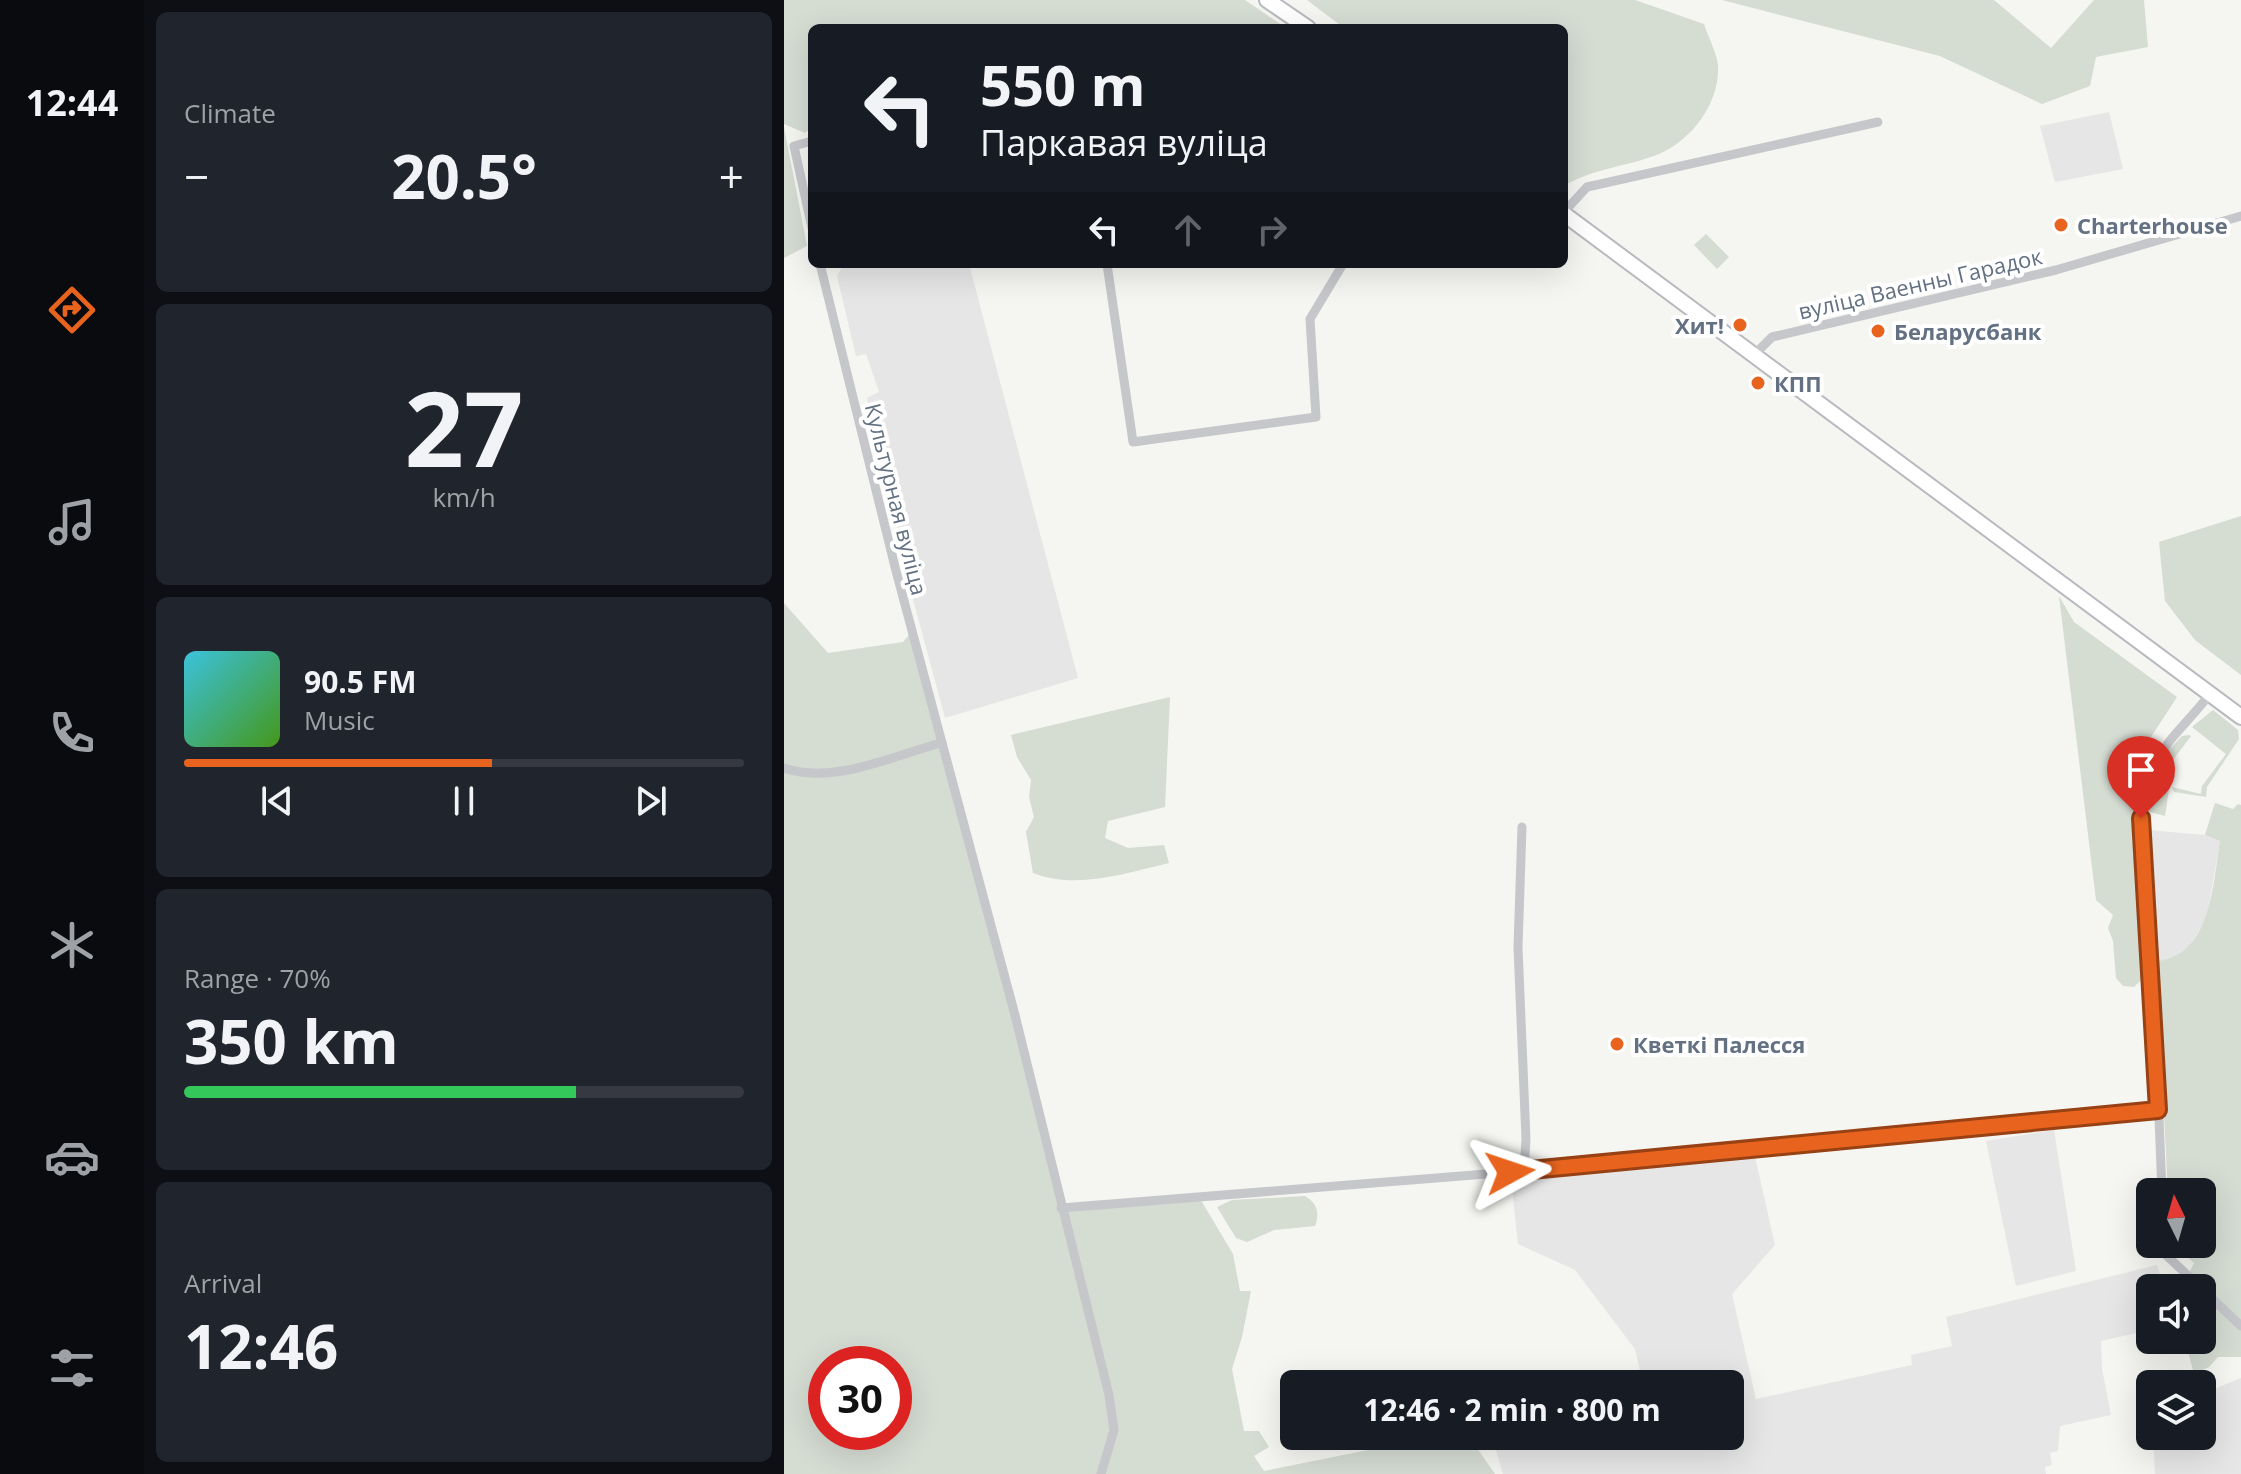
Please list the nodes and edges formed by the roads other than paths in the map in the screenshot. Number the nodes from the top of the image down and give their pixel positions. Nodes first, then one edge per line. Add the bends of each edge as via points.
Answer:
1 (1267, 0) edge
2 (1302, 24) edge
3 (1878, 122) dead end
4 (808, 142) edge
5 (1568, 208) edge
6 (808, 210) edge
7 (1568, 216) edge
8 (2241, 216) edge
9 (821, 268) edge
10 (1108, 268) edge
11 (1341, 268) edge
12 (1753, 356) junction
13 (2210, 694) junction
14 (2241, 717) edge
15 (941, 743) junction
16 (784, 768) edge
17 (1522, 827) dead end
18 (2158, 1110) junction
19 (1524, 1171) junction
20 (2161, 1178) edge
21 (1061, 1208) junction
22 (2169, 1258) edge
23 (2186, 1274) edge
24 (2216, 1303) edge
25 (2241, 1326) edge
26 (1101, 1474) edge

1 - 2 main road
3 - 5 street via 1587,187
4 - 6 street via 794,146
7 - 12 main road
8 - 12 street, вуліца Ваенны Гарадок via 2056,270 1772,337
9 - 15 street, Культурная вуліца
10 - 11 street via 1133,442 1316,417 1310,319
12 - 13 main road
13 - 14 main road
13 - 18 street via 2154,760 2143,792
15 - 16 street via 837,772
15 - 21 street, Культурная вуліца
17 - 19 street via 1518,947
18 - 19 street
18 - 20 street
19 - 21 street
21 - 26 street, Культурная вуліца via 1113,1420
22 - 23 street
24 - 25 street

